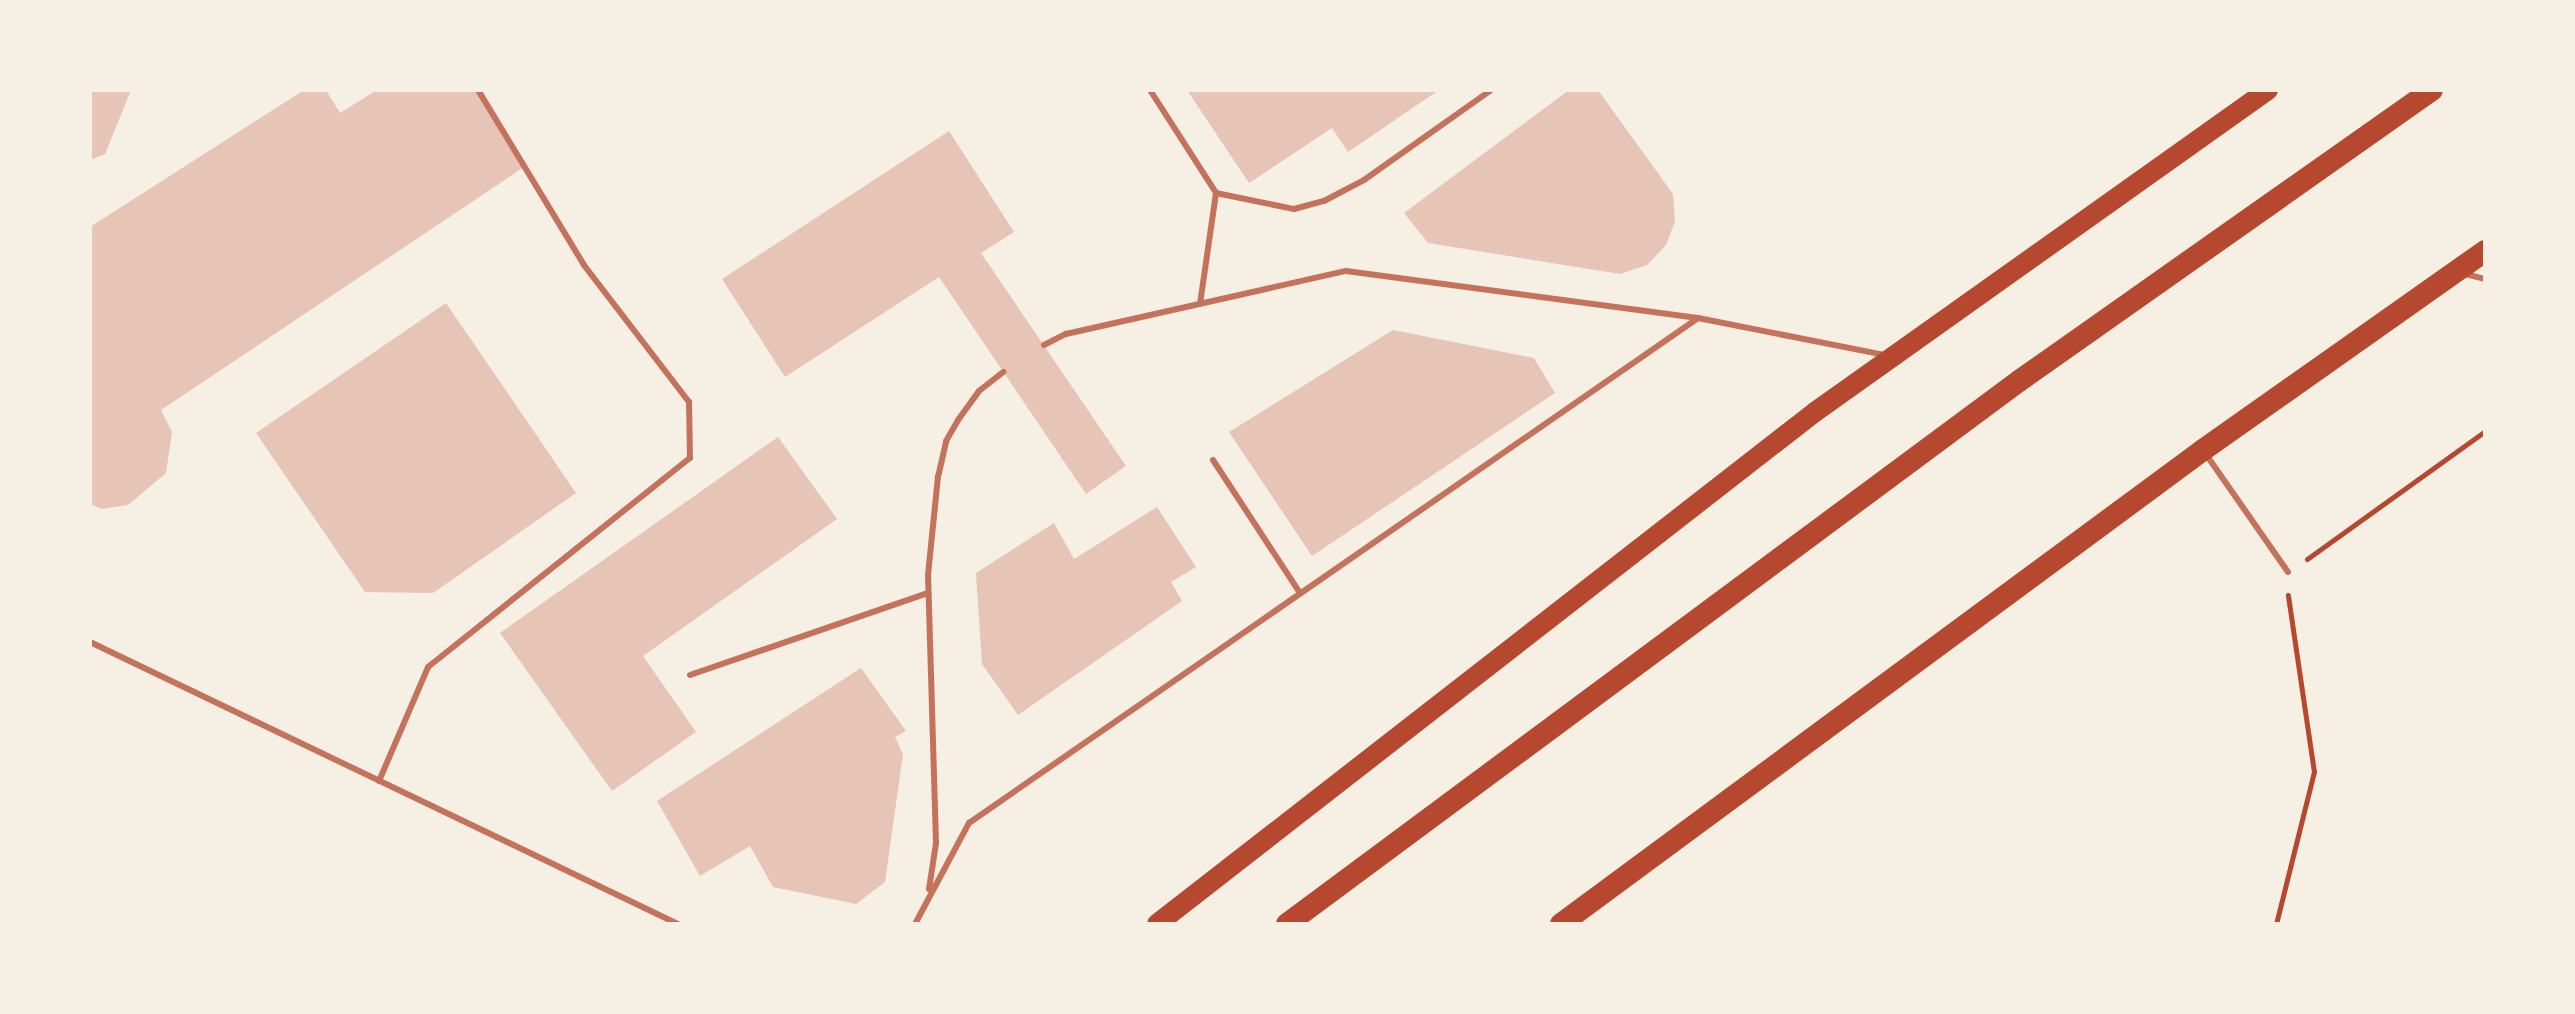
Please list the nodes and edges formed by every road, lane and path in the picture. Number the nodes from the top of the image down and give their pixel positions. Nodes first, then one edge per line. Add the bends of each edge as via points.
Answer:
1 (478, 90) edge
2 (1150, 90) edge
3 (1491, 90) edge
4 (2268, 90) edge
5 (2432, 90) edge
6 (1216, 193) junction
7 (2485, 251) edge
8 (2455, 270) junction
9 (2485, 279) edge
10 (1200, 304) junction
11 (1698, 318) junction
12 (1044, 345) dead end
13 (1892, 356) junction
14 (1003, 372) dead end
15 (2485, 431) edge
16 (2203, 450) junction
17 (1213, 460) dead end
18 (2288, 572) junction
19 (928, 593) junction
20 (1300, 593) junction
21 (90, 642) edge
22 (690, 675) dead end
23 (379, 781) junction
24 (928, 894) junction
25 (678, 924) edge
26 (915, 924) edge
27 (1157, 924) edge
28 (1287, 924) edge
29 (1561, 924) edge
30 (2276, 924) edge

1 - 23 lane via 584,265 689,402 690,458 428,667
2 - 6 lane
3 - 6 lane via 1364,180 1324,201 1294,209
4 - 13 main road
5 - 28 highway via 2019,381
6 - 10 lane
7 - 8 highway
8 - 9 lane
8 - 16 highway
10 - 11 lane via 1346,271
10 - 12 lane via 1066,334
11 - 13 lane
11 - 20 lane
13 - 27 main road
14 - 19 lane via 979,391 946,441
15 - 18 path
16 - 18 lane
16 - 29 highway
17 - 20 lane
18 - 30 path via 2287,614 2314,772
19 - 22 lane
19 - 24 lane via 936,843
20 - 24 lane via 969,823
21 - 23 lane
23 - 25 lane
24 - 26 lane

